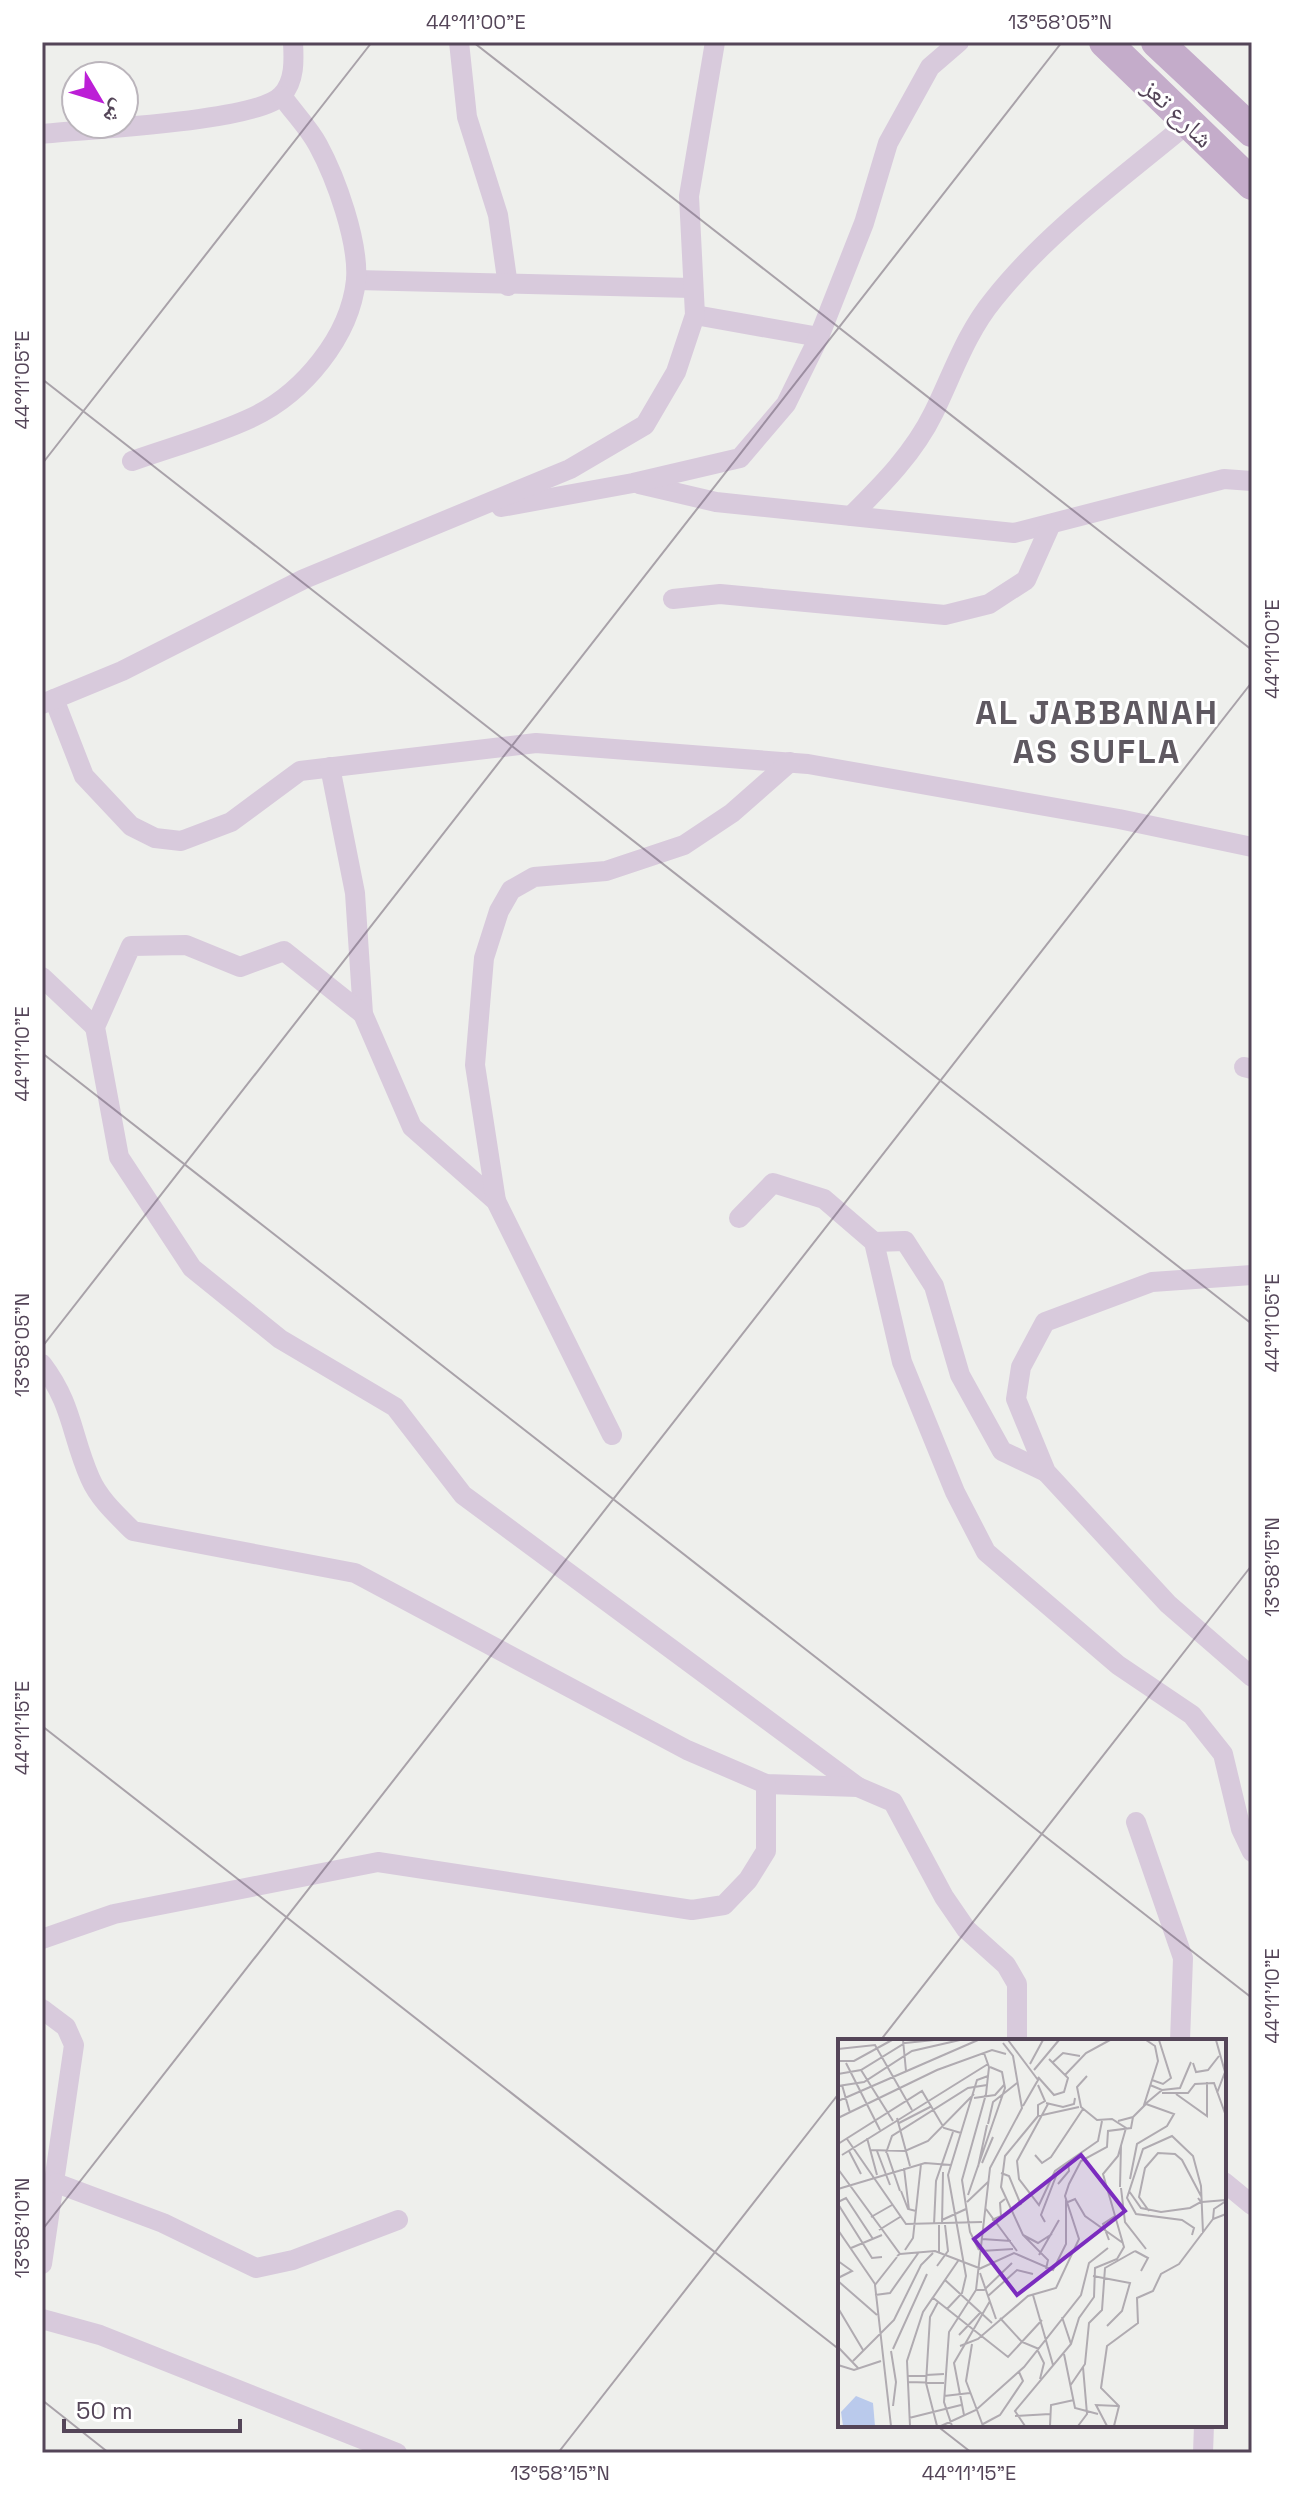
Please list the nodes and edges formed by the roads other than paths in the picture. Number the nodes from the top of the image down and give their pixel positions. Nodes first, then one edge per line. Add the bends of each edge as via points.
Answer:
1 (293, 42) edge
2 (459, 42) edge
3 (715, 42) edge
4 (959, 42) edge
5 (1105, 42) edge
6 (1157, 42) edge
7 (282, 96) junction
8 (1188, 123) junction
9 (1252, 131) edge
10 (42, 134) edge
11 (1252, 184) edge
12 (356, 280) junction
13 (508, 286) junction
14 (692, 288) junction
15 (695, 315) junction
16 (819, 337) junction
17 (132, 461) dead end
18 (1252, 481) edge
19 (633, 483) junction
20 (466, 514) junction
21 (851, 516) junction
22 (1051, 524) junction
23 (673, 599) dead end
24 (48, 701) edge
25 (790, 762) junction
26 (330, 767) junction
27 (1252, 847) edge
28 (42, 977) edge
29 (363, 1014) junction
30 (95, 1027) junction
31 (496, 1201) junction
32 (739, 1218) dead end
33 (874, 1242) junction
34 (1252, 1275) edge
35 (42, 1364) edge
36 (612, 1435) dead end
37 (1046, 1472) junction
38 (1252, 1677) edge
39 (766, 1784) junction
40 (858, 1787) junction
41 (1136, 1822) dead end
42 (1252, 1852) edge
43 (42, 1939) edge
44 (42, 2009) edge
45 (1017, 2039) edge
46 (1180, 2039) edge
47 (56, 2183) junction
48 (1226, 2184) edge
49 (1252, 2205) edge
50 (398, 2220) dead end
51 (42, 2264) edge
52 (42, 2319) edge
53 (1204, 2427) edge
54 (397, 2453) edge
55 (1203, 2453) edge

1 - 7 street via 290,83
2 - 13 street via 467,117 498,215
3 - 14 street via 689,196
4 - 16 street via 930,67 888,143 864,223
5 - 8 main road, شارع تعز
6 - 9 main road, شارع تعز
7 - 10 street via 266,107 232,114
7 - 12 street via 318,145 351,232
8 - 11 main road, شارع تعز
8 - 21 street via 1040,249 993,300 957,355 934,414 899,467
12 - 13 street
12 - 17 street via 345,318 322,361 288,394 255,416
13 - 14 street
14 - 15 street
15 - 16 street
15 - 20 street via 676,372 645,425 570,469
16 - 19 street via 786,404 740,458
18 - 22 street via 1224,479
19 - 20 street
19 - 21 street via 716,502
20 - 24 street via 304,579 122,671
21 - 22 street via 1014,533
22 - 23 street via 1026,580 989,604 945,615 720,594
24 - 26 street via 84,776 131,826 155,838 181,841 231,822 300,771
25 - 26 street via 536,743
25 - 27 street
25 - 31 street via 732,813 684,845 606,871 534,877 511,890 484,958 475,1065
26 - 29 street via 355,893
28 - 30 street
29 - 30 street via 284,951 240,967 186,945 131,946
29 - 31 street via 412,1127
30 - 40 street via 119,1157 192,1268 280,1339 395,1407 463,1495
31 - 36 street
32 - 33 street via 773,1183 824,1199
33 - 37 street via 905,1241 934,1286 960,1375 1002,1451
33 - 42 street via 902,1362 955,1492 986,1552 1118,1665 1192,1715 1223,1754 1241,1829
34 - 37 street via 1152,1282 1045,1322 1021,1367 1016,1399
35 - 39 street via 60,1388 90,1478 133,1531 355,1573 687,1750
37 - 38 street via 1168,1604
39 - 40 street
39 - 43 street via 766,1851 724,1905 692,1910 378,1862 114,1914
40 - 45 street via 893,1802 966,1929 1006,1965 1017,1984
41 - 46 street via 1183,1958
44 - 47 street via 66,2027 74,2045
47 - 50 street via 163,2223 256,2268 293,2260
47 - 51 street
48 - 49 street
52 - 54 street via 100,2335
53 - 55 street

